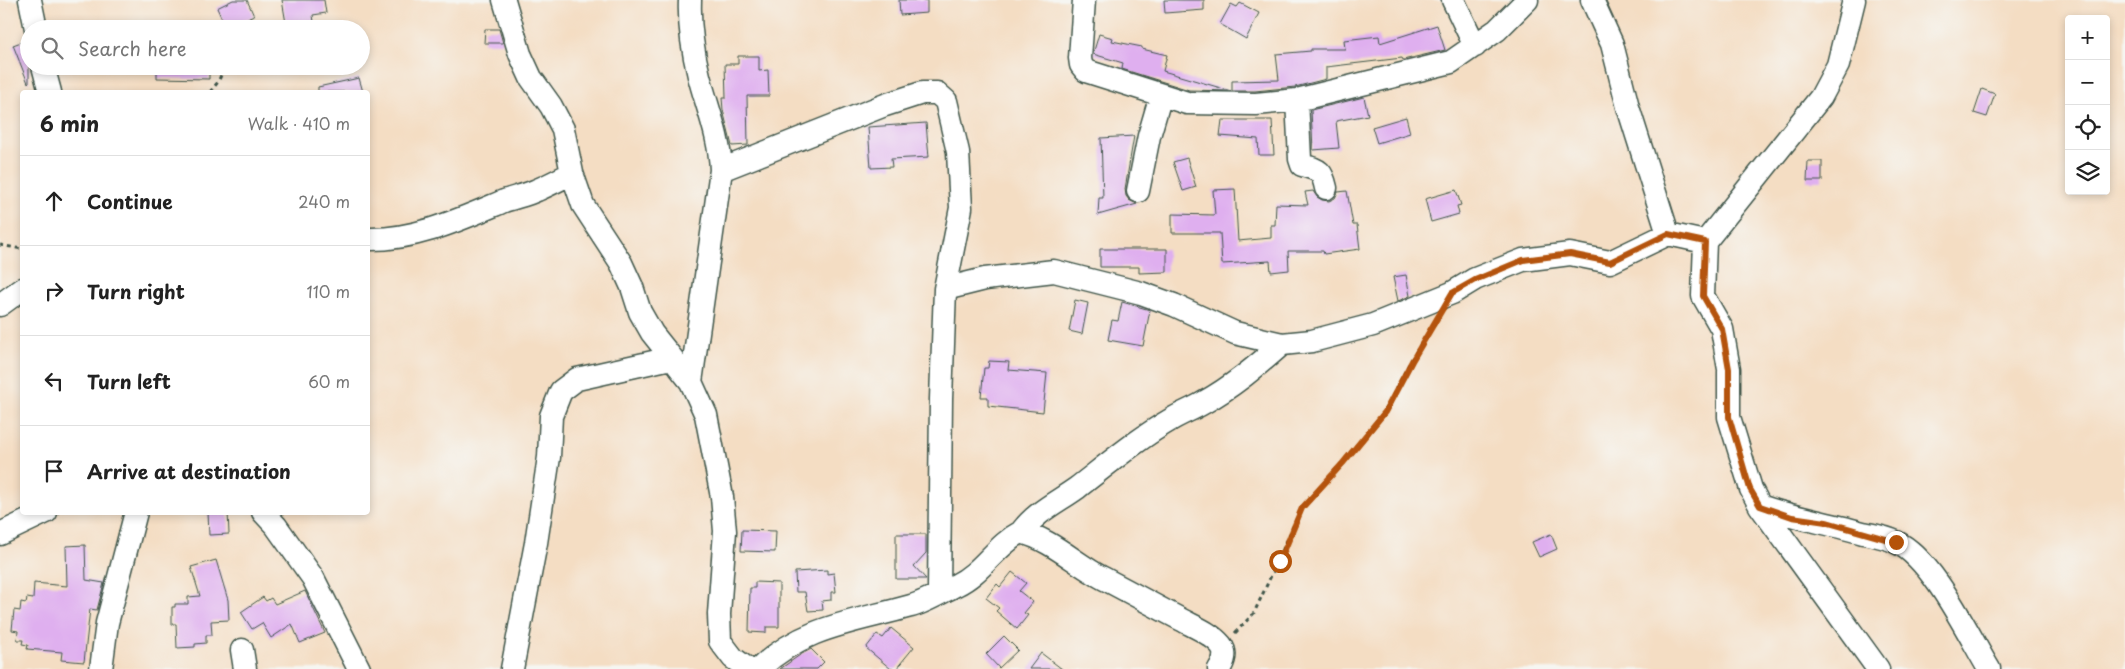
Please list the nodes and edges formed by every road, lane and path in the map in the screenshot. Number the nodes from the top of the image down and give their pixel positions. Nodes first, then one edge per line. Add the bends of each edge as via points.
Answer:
1 (30, 0) edge
2 (503, 0) edge
3 (690, 0) edge
4 (1084, 0) edge
5 (1454, 0) edge
6 (1527, 0) edge
7 (1592, 0) edge
8 (1854, 0) edge
9 (34, 20) edge
10 (1474, 46) junction
11 (46, 75) edge
12 (221, 75) edge
13 (50, 90) edge
14 (212, 90) edge
15 (1161, 95) junction
16 (1297, 100) junction
17 (721, 170) junction
18 (572, 173) junction
19 (1326, 188) dead end
20 (1138, 191) dead end
21 (1668, 234) junction
22 (370, 239) edge
23 (1705, 242) junction
24 (0, 245) edge
25 (20, 249) edge
26 (945, 289) junction
27 (20, 291) edge
28 (1452, 293) junction
29 (0, 305) edge
30 (1282, 344) junction
31 (671, 358) junction
32 (691, 382) junction
33 (1760, 506) junction
34 (40, 515) edge
35 (135, 515) edge
36 (266, 515) edge
37 (1021, 532) junction
38 (0, 534) edge
39 (939, 592) junction
40 (1222, 646) junction
41 (101, 669) edge
42 (359, 669) edge
43 (512, 669) edge
44 (748, 669) edge
45 (759, 669) edge
46 (1219, 669) edge
47 (1878, 669) edge
48 (1989, 669) edge

1 - 9 street
2 - 18 street via 531,78 563,129
3 - 17 street via 692,42 721,154
4 - 15 street via 1081,65 1086,71
5 - 10 street
6 - 10 street via 1497,30
7 - 21 street via 1612,44
8 - 23 street via 1838,65 1821,97
10 - 16 street via 1451,62
11 - 13 street
12 - 14 path
15 - 16 street via 1187,103 1256,104
15 - 20 street
16 - 19 street via 1300,159 1302,165 1323,174
17 - 26 street via 885,105 922,93 937,93 946,101 958,152 961,208
17 - 32 street
18 - 22 street via 536,191 437,227 414,234
18 - 31 street via 583,204 622,263 640,312
21 - 23 street
21 - 28 street via 1610,262 1570,254 1523,260
23 - 33 street via 1703,296 1722,329 1729,369 1729,417 1750,489
24 - 25 path
26 - 30 street via 985,279 1054,271 1141,293 1235,333
26 - 39 street
27 - 29 street
28 - 30 street via 1373,325 1312,341
28 - 40 path via 1385,412 1302,508 1254,613
30 - 37 street via 1228,388 1172,419 1039,512
31 - 32 street
31 - 43 street via 577,379 561,391 551,416 549,457 536,543
32 - 44 street via 706,415 722,497 725,531 720,641 733,658
33 - 47 street
33 - 48 street via 1896,542 1915,555 1929,570
34 - 38 street
35 - 41 street via 107,623
36 - 42 street via 314,578
37 - 39 street via 971,576
37 - 40 street via 1196,627
39 - 45 street via 913,606 825,629 797,640
40 - 46 street via 1225,655

